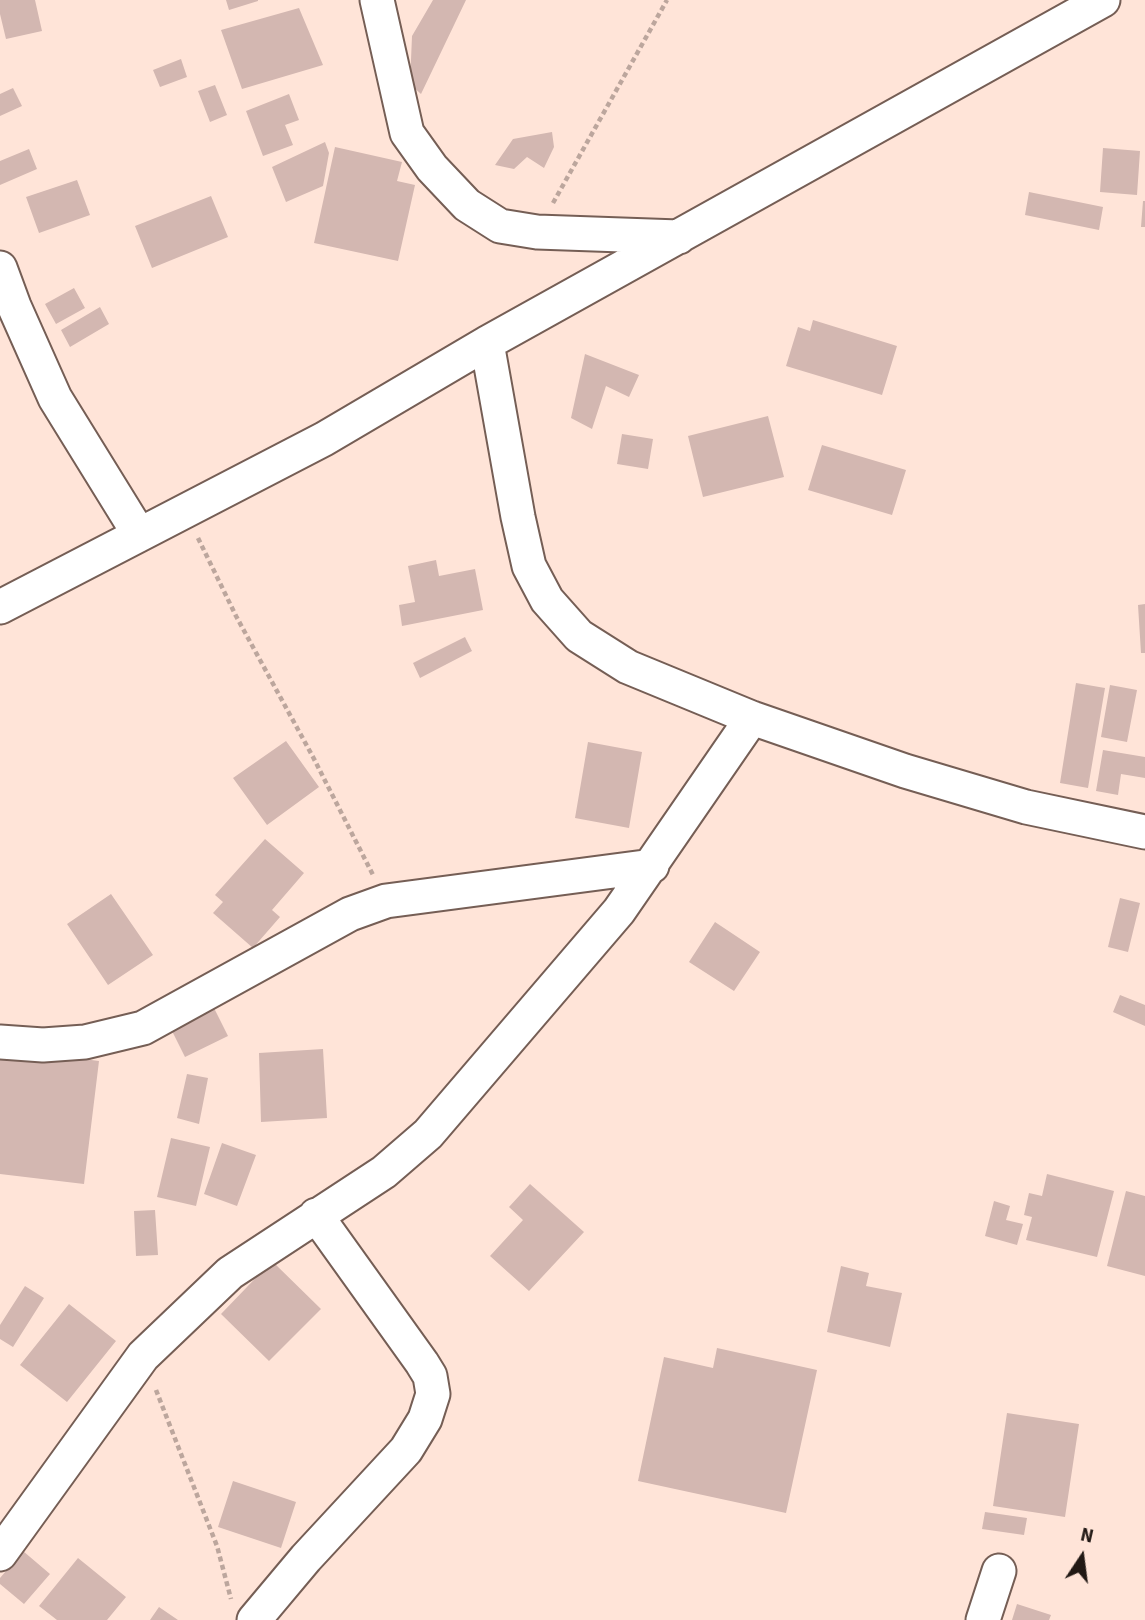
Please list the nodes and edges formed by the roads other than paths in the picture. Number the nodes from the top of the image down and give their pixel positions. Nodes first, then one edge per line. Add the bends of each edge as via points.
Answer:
1 (377, 0) edge
2 (1103, 0) edge
3 (1046, 16) edge
4 (680, 237) junction
5 (0, 268) edge
6 (487, 343) junction
7 (139, 534) junction
8 (0, 607) edge
9 (752, 718) junction
10 (1145, 832) edge
11 (652, 866) junction
12 (0, 1042) edge
13 (316, 1215) junction
14 (0, 1554) edge
15 (999, 1571) dead end
16 (244, 1614) edge
17 (983, 1620) edge

1 - 4 street via 407,133 467,205 500,226 537,232
2 - 3 street
3 - 4 street
4 - 6 street
5 - 7 street via 55,397
6 - 7 street via 324,439
6 - 9 street via 529,566 547,600 579,636 628,667
7 - 8 street
9 - 10 street via 1026,807
9 - 11 street
11 - 12 street via 386,901 350,914 144,1028 85,1042
11 - 13 street via 619,911 428,1134 384,1172
13 - 14 street via 230,1273 143,1356
13 - 16 street via 422,1363 433,1394 425,1419 406,1450 306,1558
15 - 17 street

